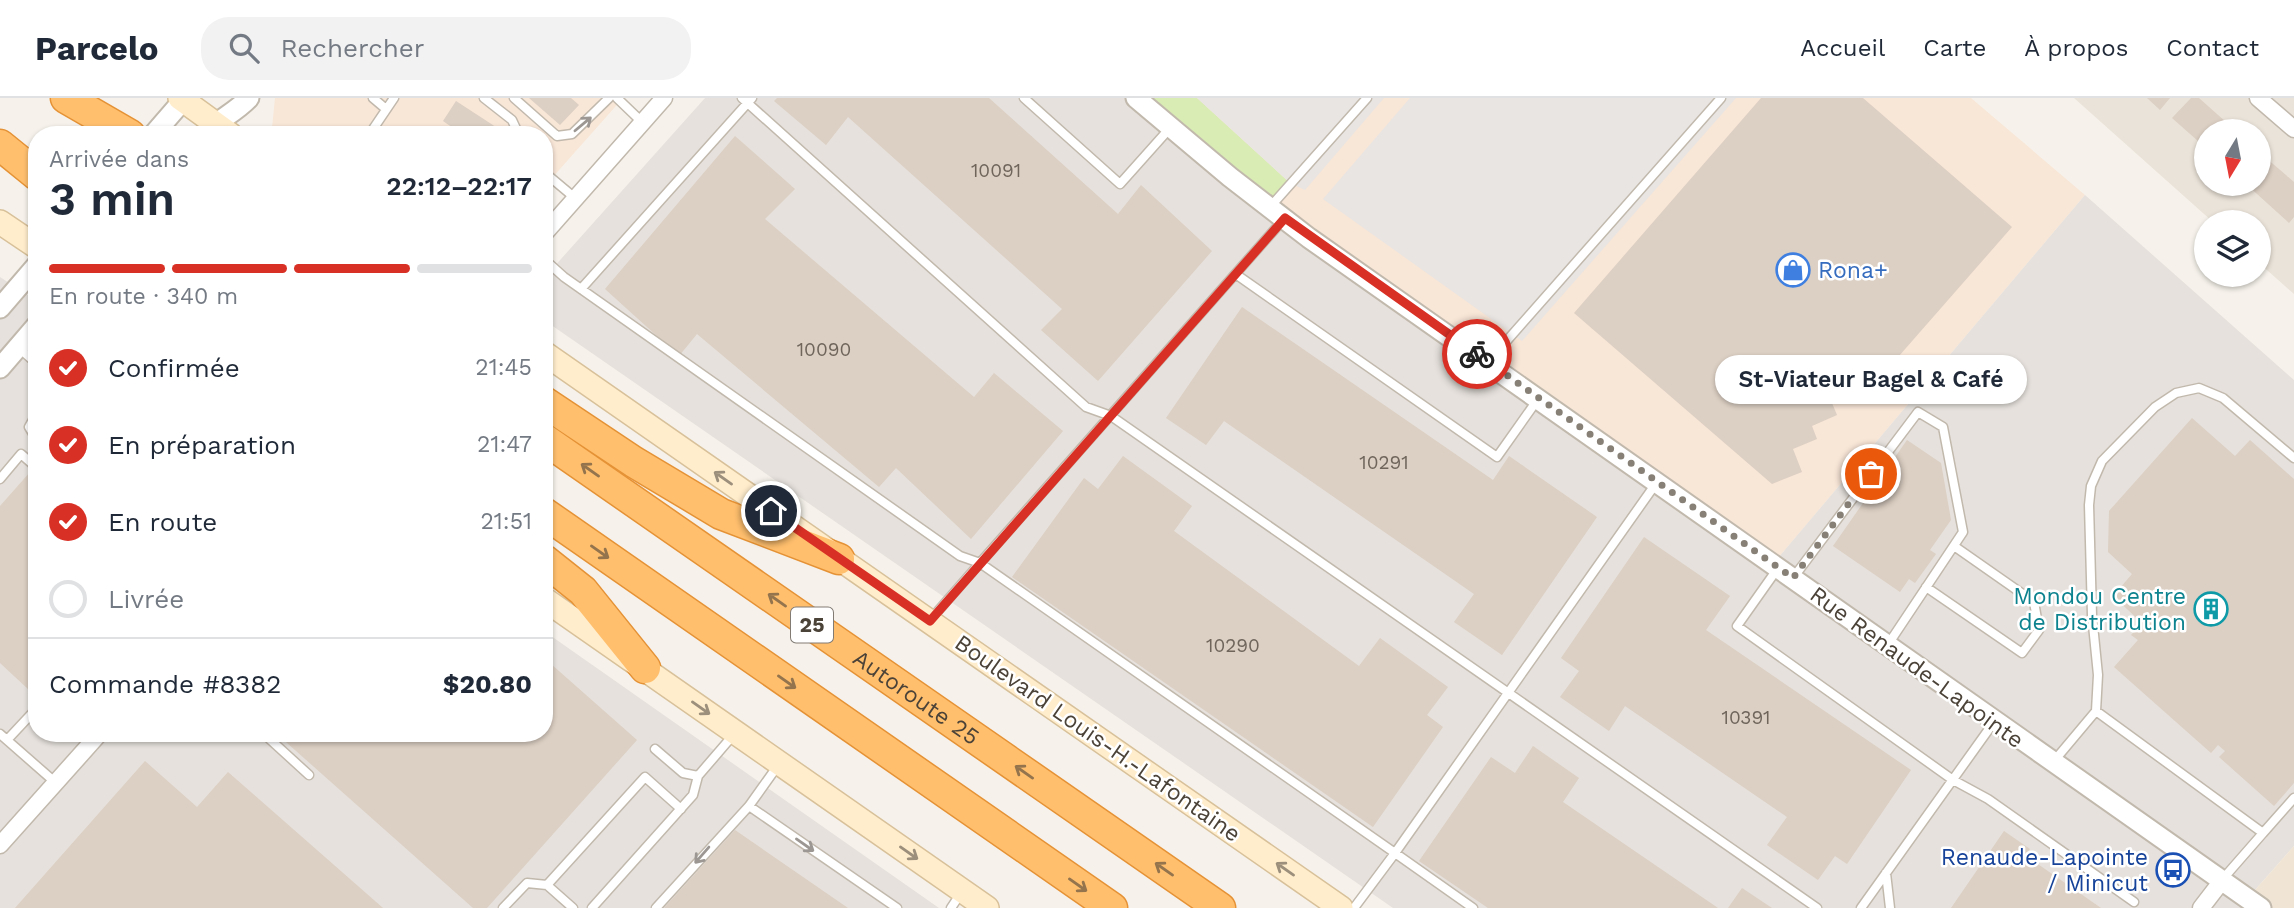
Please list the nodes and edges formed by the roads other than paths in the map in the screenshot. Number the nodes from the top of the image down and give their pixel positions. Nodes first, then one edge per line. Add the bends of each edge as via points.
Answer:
1 (63, 98) edge
2 (249, 98) edge
3 (373, 98) edge
4 (394, 98) edge
5 (484, 98) edge
6 (514, 98) edge
7 (609, 98) edge
8 (617, 98) edge
9 (664, 98) edge
10 (1024, 98) edge
11 (1136, 98) edge
12 (1367, 98) edge
13 (1721, 98) edge
14 (2258, 98) edge
15 (183, 99) edge
16 (747, 100) edge
17 (386, 109) junction
18 (642, 122) junction
19 (100, 126) edge
20 (114, 126) edge
21 (160, 126) edge
22 (211, 126) edge
23 (221, 126) edge
24 (375, 126) edge
25 (515, 126) edge
26 (546, 126) edge
27 (1170, 128) junction
28 (2294, 129) edge
29 (553, 132) edge
30 (0, 134) edge
31 (0, 145) edge
32 (28, 154) edge
33 (28, 168) edge
34 (553, 180) edge
35 (575, 198) junction
36 (1278, 212) junction
37 (0, 222) edge
38 (553, 224) edge
39 (28, 241) edge
40 (553, 266) edge
41 (1237, 275) junction
42 (28, 276) edge
43 (581, 289) junction
44 (0, 309) edge
45 (28, 335) edge
46 (18, 347) junction
47 (28, 356) edge
48 (553, 359) edge
49 (1488, 362) junction
50 (0, 368) edge
51 (1539, 398) junction
52 (553, 408) edge
53 (1111, 416) junction
54 (553, 445) edge
55 (2294, 458) edge
56 (28, 460) edge
57 (0, 479) edge
58 (1657, 482) junction
59 (553, 519) edge
60 (1954, 546) junction
61 (839, 559) junction
62 (980, 563) junction
63 (553, 567) edge
64 (1786, 573) junction
65 (1926, 587) junction
66 (553, 605) edge
67 (930, 621) junction
68 (1887, 646) junction
69 (645, 668) junction
70 (1508, 693) junction
71 (2096, 711) junction
72 (28, 716) edge
73 (1994, 722) junction
74 (736, 732) junction
75 (3, 737) edge
76 (92, 742) edge
77 (273, 742) edge
78 (655, 749) dead end
79 (780, 763) junction
80 (2053, 763) junction
81 (309, 775) dead end
82 (698, 776) junction
83 (1953, 780) junction
84 (56, 783) junction
85 (2294, 798) edge
86 (749, 806) junction
87 (681, 809) junction
88 (2263, 833) junction
89 (0, 845) edge
90 (1395, 853) junction
91 (1886, 873) junction
92 (2221, 882) junction
93 (547, 885) junction
94 (957, 899) edge
95 (2134, 902) dead end
96 (503, 908) edge
97 (573, 908) edge
98 (592, 908) edge
99 (656, 908) edge
100 (897, 908) edge
101 (988, 908) edge
102 (1112, 908) edge
103 (1220, 908) edge
104 (1341, 908) edge
105 (1354, 908) edge
106 (1473, 908) edge
107 (1817, 908) edge
108 (1861, 908) edge
109 (1890, 908) edge
110 (2201, 908) edge
111 (2261, 908) edge

1 - 19 highway
1 - 20 highway
2 - 23 street
3 - 17 lane
4 - 17 lane
5 - 25 lane
6 -> 26 lane
29 -> 7 lane via 572,134
8 - 18 lane
9 - 18 street
10 - 27 lane via 1120,184
11 - 27 street, Rue Renaude-Lapointe
12 - 36 lane
13 - 49 lane
14 - 28 street
15 - 21 street
15 - 22 main road
16 - 43 lane
16 - 53 lane via 1086,407
17 - 24 lane
18 - 35 street
27 - 36 street, Rue Renaude-Lapointe
30 - 32 highway
31 - 33 highway
34 - 35 lane
35 - 38 street
36 - 41 lane
36 - 49 street, Rue Renaude-Lapointe
37 - 39 main road
40 - 43 lane
41 - 51 lane via 1497,457
41 - 53 lane
42 - 44 street
43 - 62 lane via 960,556
45 - 46 street
46 - 47 lane
46 - 50 street
61 -> 48 main road, Boulevard Louis-H.-Lafontaine
49 - 51 street, Rue Renaude-Lapointe
51 - 58 street, Rue Renaude-Lapointe
52 - 61 highway via 720,514
53 - 62 lane
53 - 70 lane
103 -> 54 highway, Autoroute 25 / 25
55 - 71 lane via 2223,398 2199,388 2176,393 2155,407 2102,461 2089,505
56 - 57 lane via 21,454
58 - 64 street, Rue Renaude-Lapointe
58 - 70 lane
59 -> 102 highway
60 - 64 lane via 1963,532 1943,427 1918,412
60 - 65 lane
60 - 65 lane via 2034,602 2039,630 2022,653
61 - 67 main road, Boulevard Louis-H.-Lafontaine
62 - 67 lane
62 - 90 lane
63 - 69 highway via 583,591
64 - 68 street, Rue Renaude-Lapointe
64 - 83 lane via 1737,626
65 - 68 lane
66 - 69 main road
104 -> 67 main road, Boulevard Louis-H.-Lafontaine
68 - 73 street, Rue Renaude-Lapointe
69 -> 74 main road
70 - 90 lane
70 - 107 lane
71 - 80 lane
71 - 88 lane
72 - 75 lane
73 - 80 street, Rue Renaude-Lapointe
73 - 83 lane
74 - 79 main road
74 - 82 lane
75 - 84 lane
76 - 84 street
77 - 81 lane
78 - 82 lane via 682,774
79 - 86 lane
79 -> 94 main road
80 - 92 street, Rue Renaude-Lapointe
82 - 87 lane via 693,795
83 - 91 lane
83 - 95 lane via 1988,799
84 - 89 street
85 - 88 lane
86 -> 99 lane
86 -> 100 lane
87 - 93 lane via 645,777
87 - 98 lane
88 - 92 lane
90 - 105 lane
90 - 106 lane
91 - 108 lane
91 - 109 lane
92 - 110 street
92 - 111 street, Rue Renaude-Lapointe
93 - 96 lane via 527,883
93 - 97 lane
94 - 101 main road

